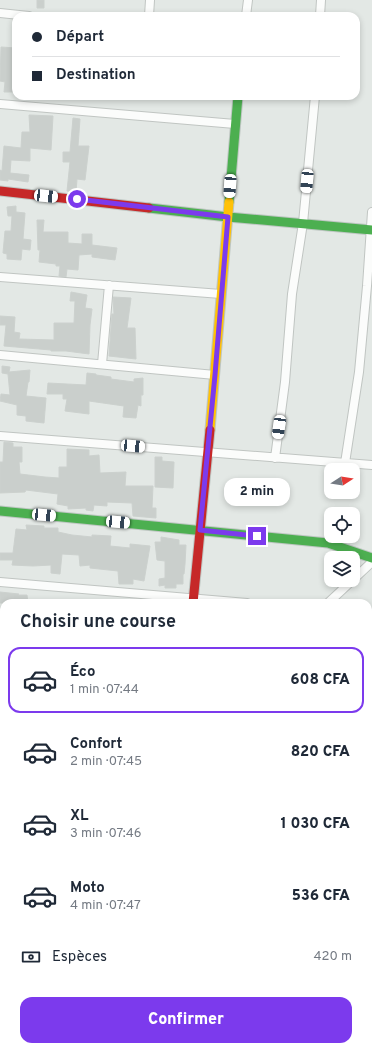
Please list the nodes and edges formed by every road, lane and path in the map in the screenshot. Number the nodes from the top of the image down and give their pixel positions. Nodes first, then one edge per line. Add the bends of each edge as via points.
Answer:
1 (150, 0) edge
2 (248, 0) edge
3 (321, 0) edge
4 (149, 12) edge
5 (246, 12) edge
6 (320, 12) edge
7 (0, 13) edge
8 (12, 14) edge
9 (238, 100) edge
10 (315, 100) edge
11 (0, 104) edge
12 (235, 124) junction
13 (0, 191) edge
14 (372, 212) edge
15 (228, 217) junction
16 (303, 223) junction
17 (371, 230) edge
18 (0, 277) edge
19 (109, 285) junction
20 (221, 294) junction
21 (0, 354) edge
22 (102, 364) junction
23 (215, 375) junction
24 (0, 436) edge
25 (207, 452) junction
26 (275, 458) junction
27 (345, 463) joint
28 (360, 464) edge
29 (372, 465) edge
30 (0, 511) edge
31 (200, 530) junction
32 (372, 558) edge
33 (372, 562) edge
34 (0, 582) edge
35 (173, 599) edge
36 (193, 599) edge
37 (332, 599) edge

1 - 4 street
2 - 5 street
3 - 6 street
7 - 8 street
9 - 12 street
10 - 16 street
11 - 12 street
12 - 15 street
13 - 15 street
14 - 17 street
15 - 16 street
15 - 20 street
16 - 17 street
16 - 26 street via 292,294 285,382
17 - 27 street via 359,372
18 - 19 street
19 - 20 street
19 - 22 street
20 - 23 street
21 - 22 street
22 - 23 street
23 - 25 street
24 - 25 street
25 - 26 street
25 - 31 street
26 - 27 street
28 - 29 street
30 - 31 street
31 - 32 street via 328,544
31 - 36 street
33 - 37 street
34 - 35 street

